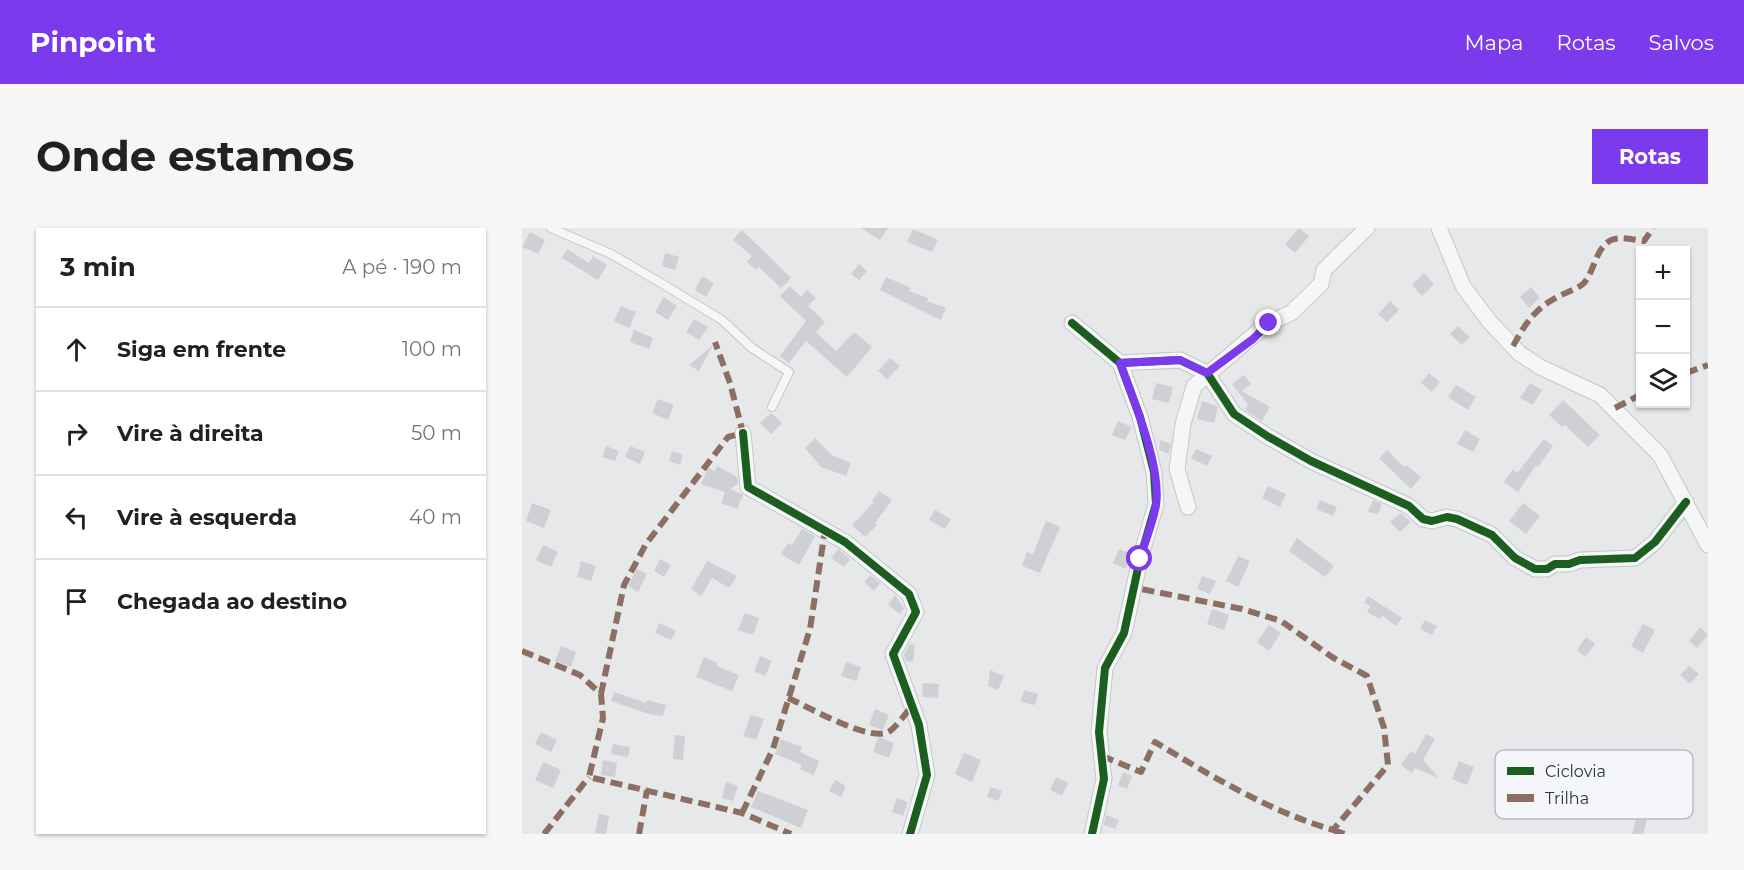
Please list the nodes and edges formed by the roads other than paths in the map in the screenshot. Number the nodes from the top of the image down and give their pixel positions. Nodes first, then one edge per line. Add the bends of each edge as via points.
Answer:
1 (551, 228) edge
2 (1367, 228) edge
3 (1439, 228) edge
4 (1072, 323) dead end
5 (1120, 363) junction
6 (1207, 373) junction
7 (772, 406) dead end
8 (743, 433) dead end
9 (1686, 502) junction
10 (1188, 507) dead end
11 (1708, 545) edge
12 (910, 834) edge
13 (1092, 834) edge

1 - 7 lane via 611,254 656,280 722,320 752,348 789,372
2 - 6 street via 1324,270 1321,284 1291,313 1269,323
3 - 9 street via 1463,286 1489,321 1519,353 1600,395 1615,408 1660,454
4 - 5 street
5 - 6 street via 1180,360
5 - 13 street via 1140,417 1154,472 1156,504 1124,633 1105,668 1099,732 1104,780
6 - 9 street via 1234,414 1267,436 1409,506 1424,519 1456,519 1492,535 1515,558 1534,569 1580,560 1635,558 1655,542
6 - 10 street via 1194,386 1183,424 1177,469
8 - 12 street via 748,487 845,542 909,594 916,612 893,654 919,725 927,775
9 - 11 street

